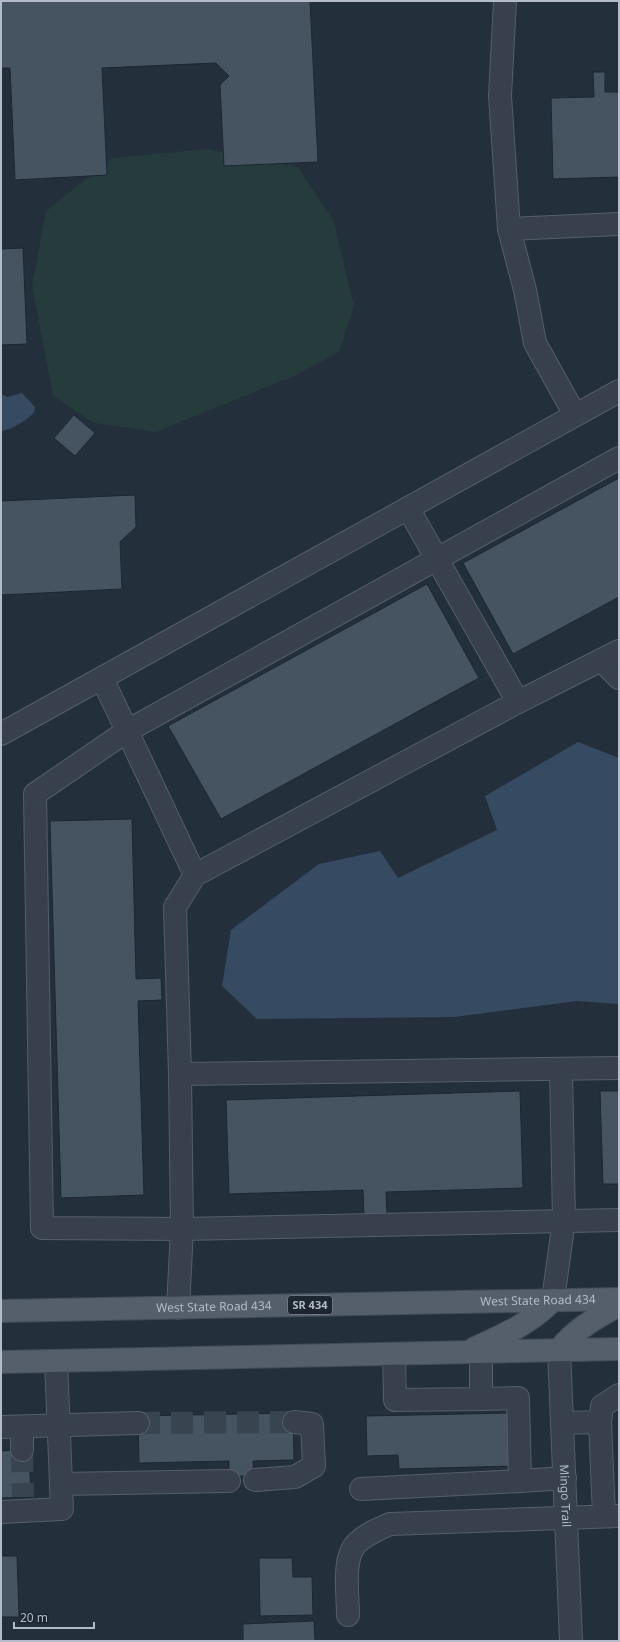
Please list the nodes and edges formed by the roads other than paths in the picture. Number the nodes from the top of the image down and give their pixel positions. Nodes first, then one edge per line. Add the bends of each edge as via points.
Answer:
1 (505, 1) edge
2 (619, 224) edge
3 (509, 229) junction
4 (619, 391) edge
5 (575, 415) junction
6 (619, 458) edge
7 (408, 508) junction
8 (437, 559) junction
9 (610, 656) edge
10 (102, 678) junction
11 (619, 678) edge
12 (518, 702) junction
13 (127, 731) junction
14 (1, 734) edge
15 (195, 875) junction
16 (619, 1068) edge
17 (561, 1069) junction
18 (180, 1074) junction
19 (564, 1220) junction
20 (619, 1220) edge
21 (182, 1229) junction
22 (619, 1299) edge
23 (553, 1300) junction
24 (619, 1305) edge
25 (178, 1308) junction
26 (1, 1311) edge
27 (619, 1349) edge
28 (559, 1350) junction
29 (474, 1352) junction
30 (394, 1354) junction
31 (56, 1360) junction
32 (1, 1362) edge
33 (619, 1395) edge
34 (481, 1399) junction
35 (294, 1422) tunnel mouth
36 (600, 1422) junction
37 (138, 1423) tunnel mouth
38 (562, 1423) junction
39 (58, 1425) junction
40 (11, 1427) edge
41 (22, 1450) tunnel mouth
42 (564, 1478) junction
43 (255, 1480) dead end
44 (229, 1481) dead end
45 (520, 1481) junction
46 (61, 1484) junction
47 (361, 1489) dead end
48 (1, 1512) edge
49 (612, 1516) edge
50 (566, 1517) junction
51 (348, 1615) dead end
52 (571, 1641) edge

1 - 3 street via 500,96
2 - 3 street
3 - 5 street via 525,290 535,343
4 - 5 street
5 - 7 street
6 - 8 street
7 - 8 street
7 - 10 street
8 - 12 street
8 - 13 street
9 - 11 street
9 - 12 street
10 - 13 street
10 - 14 street
12 - 15 street
13 - 15 street
13 - 21 street via 35,794 42,1228
15 - 18 street via 175,907
16 - 17 street
17 - 18 street
17 - 19 street
18 - 21 street
19 - 20 street
19 - 21 street
19 - 23 street
21 - 25 street
22 - 23 main road, West State Road 434 / SR 434
23 - 25 main road, West State Road 434 / SR 434
23 - 29 main road via 540,1314 522,1326
24 - 28 main road via 580,1328
25 - 26 main road, West State Road 434 / SR 434
27 - 28 main road
28 - 29 main road
28 - 38 street, Mingo Trail
29 - 30 main road
29 - 34 street
30 - 31 main road
30 - 34 street via 395,1400
31 - 32 main road
31 - 39 street
33 - 36 street via 602,1406
34 - 45 street via 518,1398
35 - 43 street via 312,1424 314,1466 295,1477
36 - 38 street
36 - 49 street
37 - 39 street
38 - 42 street, Mingo Trail
39 - 40 street
39 - 46 street
40 - 41 street
42 - 45 street
42 - 50 street, Mingo Trail
44 - 46 street
45 - 47 street
46 - 48 street via 62,1509 24,1504
49 - 50 street
50 - 51 street via 390,1524 374,1531 356,1543 348,1560
50 - 52 street, Mingo Trail

